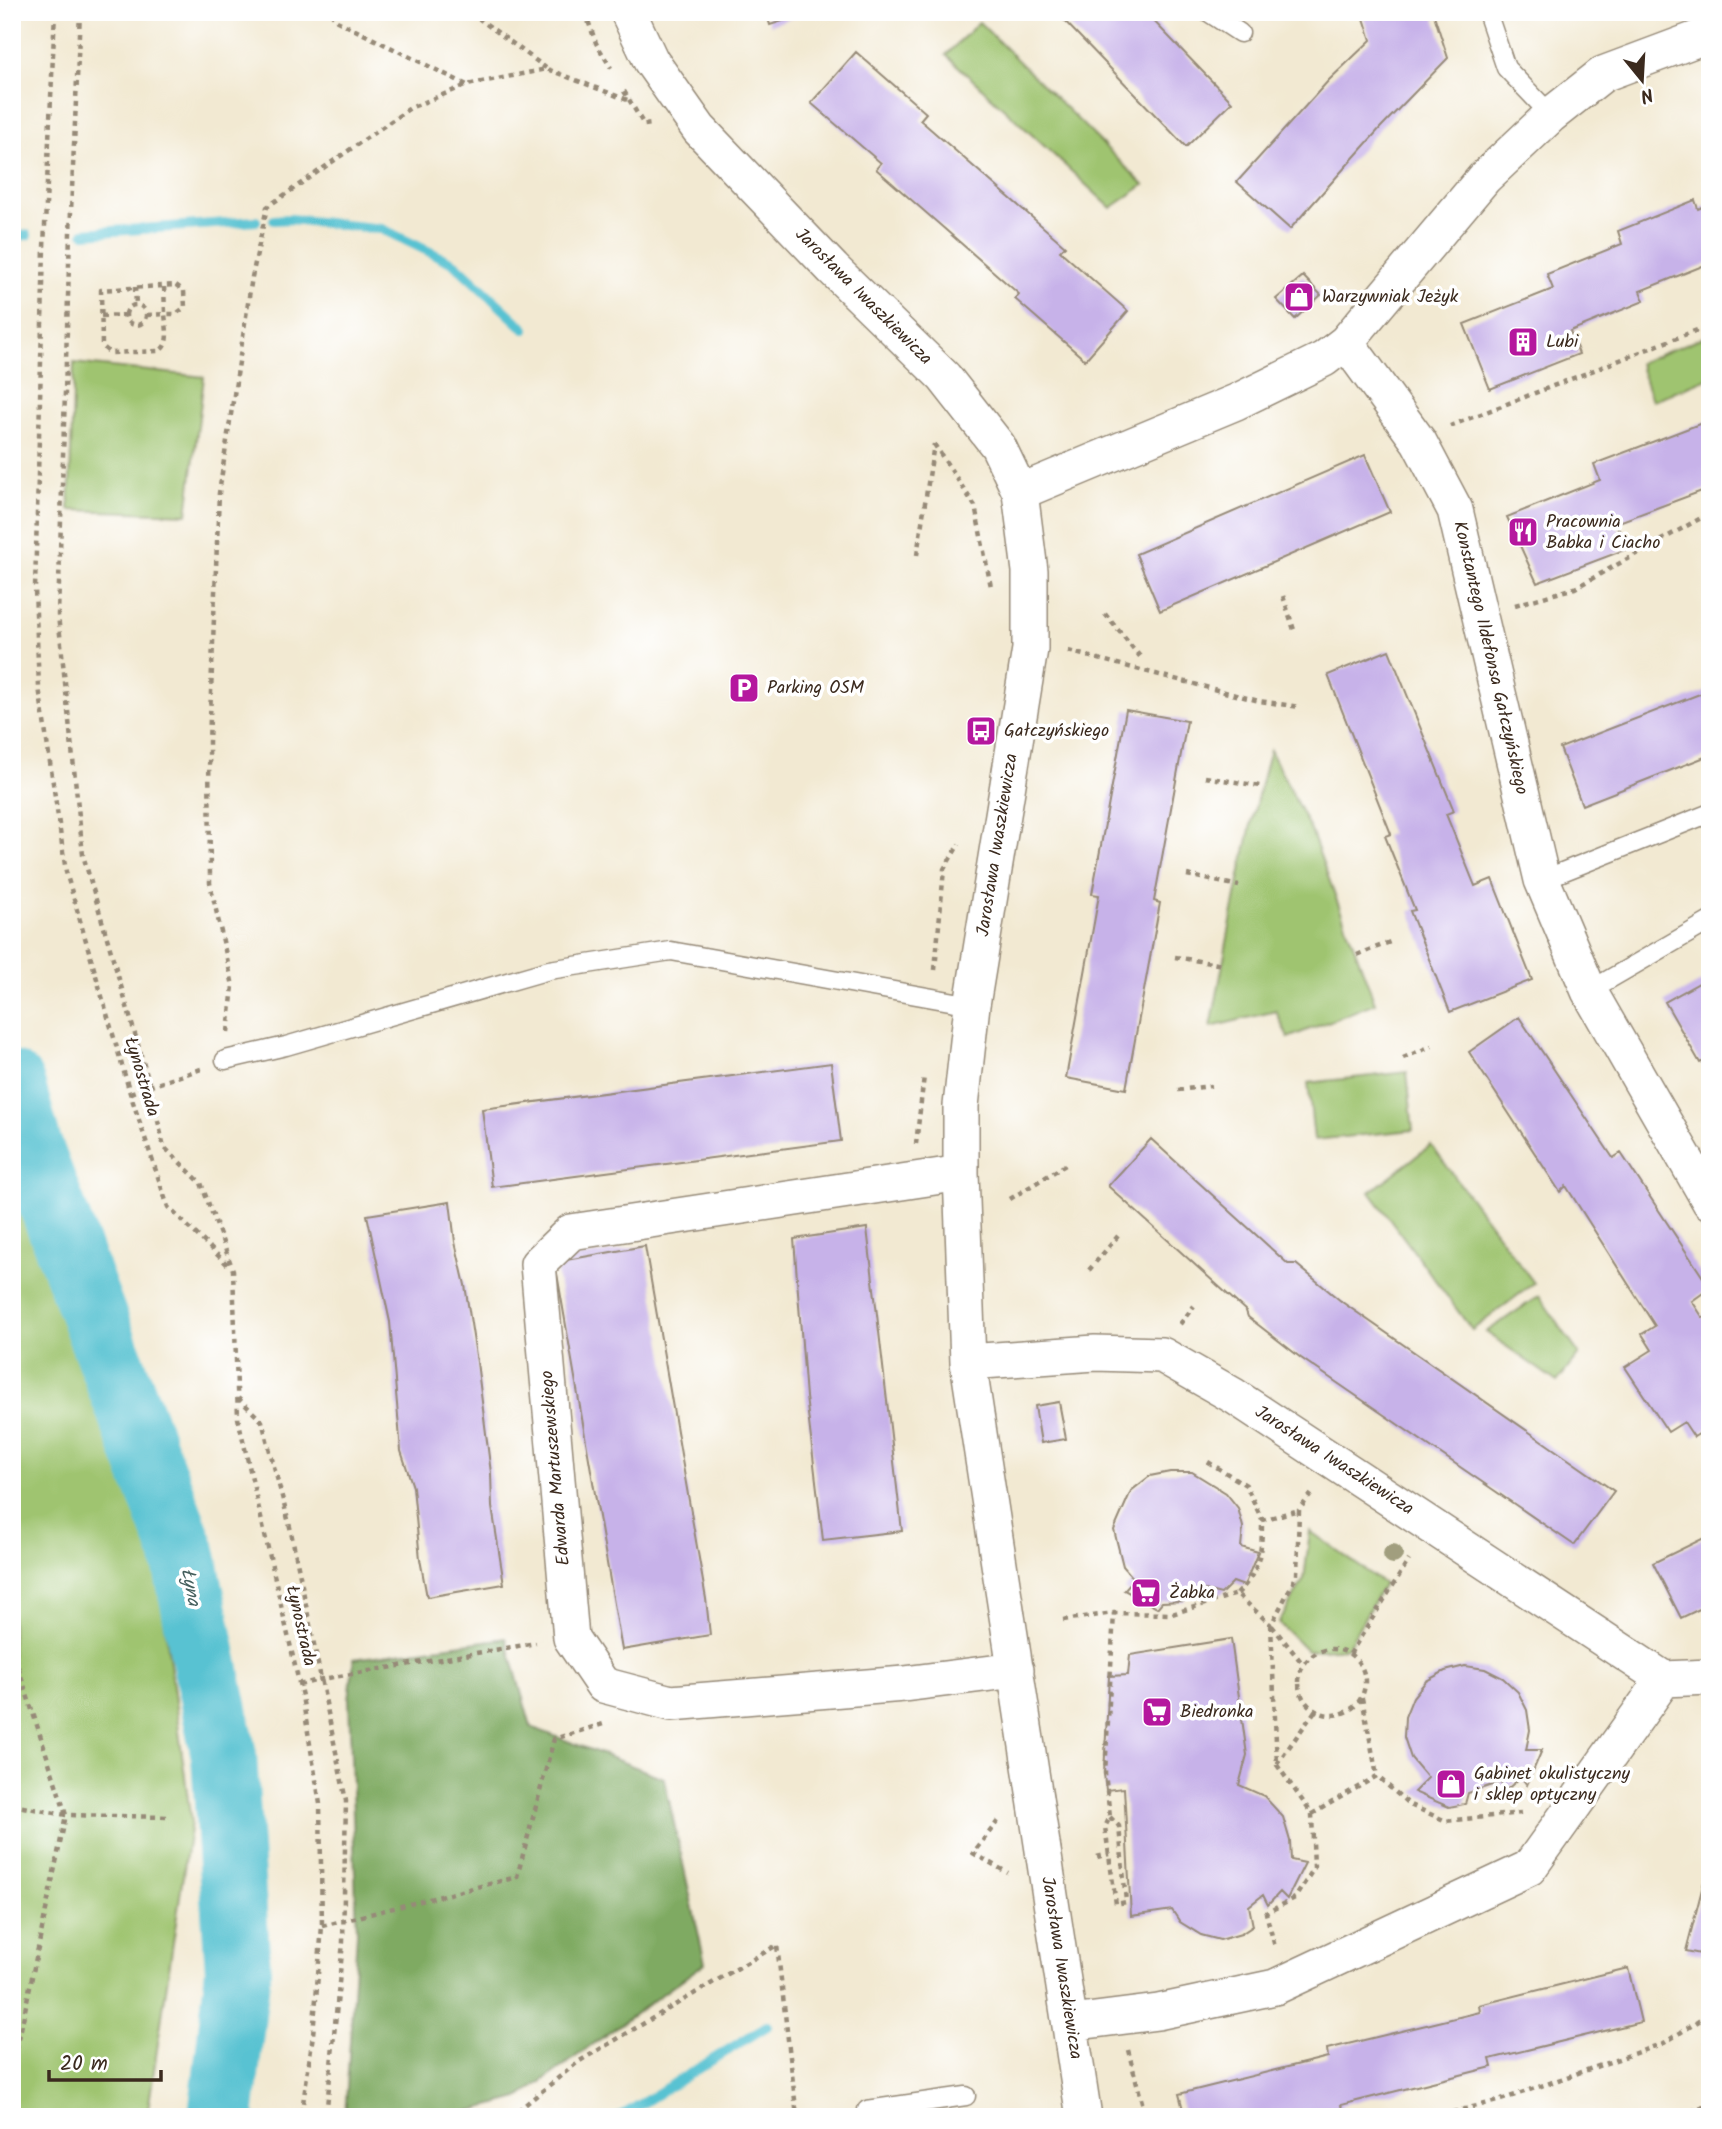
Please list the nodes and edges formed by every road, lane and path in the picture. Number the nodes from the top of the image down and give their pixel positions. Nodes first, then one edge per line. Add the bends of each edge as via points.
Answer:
1 (55, 12) edge
2 (80, 12) edge
3 (331, 12) edge
4 (470, 12) edge
5 (628, 12) edge
6 (1208, 12) edge
7 (1486, 12) edge
8 (1240, 33) dead end
9 (1710, 34) edge
10 (547, 69) junction
11 (467, 85) junction
12 (630, 101) dead end
13 (1551, 115) junction
14 (164, 285) junction
15 (135, 286) junction
16 (136, 304) junction
17 (165, 314) junction
18 (126, 315) junction
19 (147, 315) junction
20 (101, 316) junction
21 (1710, 325) edge
22 (1346, 342) junction
23 (1439, 430) dead end
24 (1020, 492) junction
25 (1710, 513) edge
26 (917, 555) dead end
27 (992, 591) dead end
28 (1283, 596) dead end
29 (1514, 606) dead end
30 (1105, 614) dead end
31 (1294, 630) dead end
32 (1068, 651) dead end
33 (1142, 659) dead end
34 (1300, 707) dead end
35 (1205, 777) dead end
36 (1260, 786) dead end
37 (1710, 813) edge
38 (962, 839) dead end
39 (1187, 876) dead end
40 (1542, 880) junction
41 (1239, 886) dead end
42 (1710, 921) edge
43 (1390, 942) dead end
44 (1357, 955) dead end
45 (1175, 957) dead end
46 (1223, 965) dead end
47 (1589, 991) junction
48 (932, 998) junction
49 (972, 1006) junction
50 (1432, 1046) dead end
51 (1404, 1058) dead end
52 (225, 1060) junction
53 (925, 1074) dead end
54 (150, 1086) junction
55 (1211, 1086) dead end
56 (1178, 1090) dead end
57 (130, 1093) junction
58 (1067, 1164) dead end
59 (961, 1173) junction
60 (917, 1180) junction
61 (1010, 1199) dead end
62 (1710, 1202) edge
63 (1118, 1236) dead end
64 (233, 1270) junction
65 (1089, 1270) dead end
66 (968, 1362) junction
67 (238, 1398) junction
68 (1208, 1462) dead end
69 (1313, 1492) dead end
70 (1300, 1510) junction
71 (1262, 1520) junction
72 (1409, 1560) dead end
73 (1237, 1594) junction
74 (1114, 1613) junction
75 (1063, 1620) dead end
76 (1271, 1625) junction
77 (570, 1637) junction
78 (12, 1648) edge
79 (1350, 1654) junction
80 (1303, 1664) junction
81 (1016, 1670) junction
82 (1710, 1677) edge
83 (322, 1679) junction
84 (1664, 1679) junction
85 (299, 1685) junction
86 (1362, 1697) junction
87 (1315, 1712) junction
88 (606, 1723) dead end
89 (1277, 1765) junction
90 (1377, 1776) junction
91 (12, 1805) edge
92 (1521, 1813) dead end
93 (1312, 1814) junction
94 (66, 1815) junction
95 (169, 1817) dead end
96 (1110, 1817) junction
97 (998, 1821) dead end
98 (1109, 1854) junction
99 (1097, 1857) dead end
100 (1009, 1874) dead end
101 (344, 1921) junction
102 (322, 1926) junction
103 (1275, 1947) dead end
104 (1710, 2014) edge
105 (1071, 2023) junction
106 (1127, 2046) dead end
107 (12, 2072) edge
108 (966, 2096) dead end
109 (1710, 2105) edge
110 (301, 2117) edge
111 (326, 2117) edge
112 (509, 2117) edge
113 (796, 2117) edge
114 (868, 2117) edge
115 (1084, 2117) edge
116 (1146, 2117) edge
117 (1433, 2117) edge
118 (1671, 2117) edge

1 - 57 path, Łynostrada via 34,589 39,687 66,872
2 - 54 path via 58,615 83,855
3 - 11 path via 337,22
4 - 10 path
5 - 24 street, Jarosława Iwaszkiewicza via 651,61 699,129 944,377 998,446
6 - 8 lane
7 - 13 lane via 1506,68
9 - 13 street via 1603,74
10 - 11 path
10 - 12 path
11 - 52 path via 410,108 267,207 219,493 209,844 210,883 233,986
13 - 22 street via 1484,178
14 - 15 path
14 - 17 path
14 - 17 path via 181,287 185,307 176,314
15 - 16 path
15 - 20 path via 101,290
16 - 18 path
16 - 19 path
17 - 19 path
17 - 20 path via 164,348 110,353 102,346
18 - 19 path via 135,325
18 - 20 path
21 - 23 path
22 - 24 street via 1324,359 1236,402
22 - 40 street, Konstantego Ildefonsa Gałczyńskiego via 1419,442 1455,510
24 - 49 street, Jarosława Iwaszkiewicza via 1030,571 1030,649
25 - 29 path via 1575,588
26 - 27 path via 934,444 975,506
28 - 31 path
30 - 33 path
32 - 34 path via 1259,701
35 - 36 path
37 - 40 lane
38 - 48 path via 944,869
39 - 41 path
40 - 47 street, Konstantego Ildefonsa Gałczyńskiego
42 - 47 lane
43 - 44 path
45 - 46 path
47 - 62 street, Konstantego Ildefonsa Gałczyńskiego
48 - 49 lane
48 - 52 lane via 671,951 549,970
49 - 59 street, Jarosława Iwaszkiewicza via 961,1106
50 - 51 path
52 - 54 path
53 - 60 path
54 - 57 path
54 - 64 path via 164,1147 201,1183
55 - 56 path
57 - 64 path, Łynostrada via 168,1207
58 - 61 path
59 - 60 street, Edwarda Martuszewskiego
59 - 66 street, Jarosława Iwaszkiewicza
60 - 77 street, Edwarda Martuszewskiego via 572,1233 538,1264
63 - 65 path
64 - 67 path, Łynostrada
66 - 81 street, Jarosława Iwaszkiewicza
66 - 84 street, Jarosława Iwaszkiewicza via 1095,1353 1162,1355 1234,1396
67 - 83 path via 262,1421
67 - 85 path, Łynostrada via 238,1418
68 - 71 path via 1246,1485
69 - 70 path
70 - 71 path
70 - 76 path via 1297,1575
71 - 73 path via 1262,1550
72 - 79 path
73 - 74 path via 1172,1614
73 - 76 path
74 - 75 path
74 - 96 path via 1105,1773
76 - 80 path
76 - 89 path
77 - 81 street, Edwarda Martuszewskiego via 603,1685 671,1703
77 - 83 path
78 - 94 path
79 - 80 path via 1321,1649
79 - 86 path via 1365,1675
80 - 87 path via 1298,1685
81 - 105 street, Jarosława Iwaszkiewicza
82 - 84 street
83 - 85 path
83 - 101 path via 346,1801
84 - 105 street via 1530,1868 1275,1987 1158,2012
85 - 102 path, Łynostrada via 320,1804
86 - 87 path via 1346,1712
86 - 90 path
87 - 89 path
88 - 101 path via 554,1739 517,1877
89 - 93 path
90 - 92 path via 1410,1805 1446,1821
90 - 93 path
91 - 94 path
93 - 103 path via 1314,1868 1295,1898 1266,1913
94 - 95 path
94 - 107 path
96 - 98 path via 1105,1827
96 - 98 path via 1119,1826 1126,1902 1116,1904
97 - 100 path via 973,1853
98 - 99 path
101 - 102 path
101 - 111 path
102 - 110 path, Łynostrada
104 - 117 path via 1664,2043 1501,2100
105 - 115 street, Jarosława Iwaszkiewicza
106 - 116 path
108 - 114 lane via 867,2110
109 - 118 path
112 - 113 path via 578,2062 776,1945

